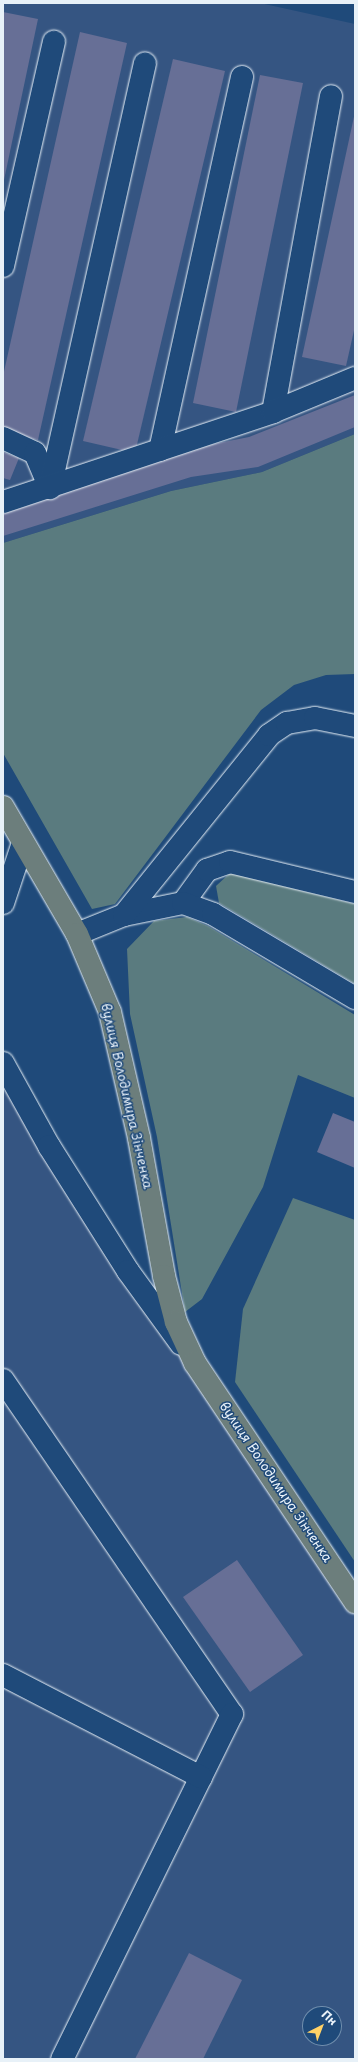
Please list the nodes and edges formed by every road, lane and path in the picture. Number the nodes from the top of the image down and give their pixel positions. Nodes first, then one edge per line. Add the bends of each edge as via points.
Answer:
1 (54, 42) dead end
2 (145, 63) dead end
3 (242, 77) dead end
4 (331, 96) dead end
5 (3, 266) edge
6 (355, 378) edge
7 (273, 412) junction
8 (3, 438) edge
9 (160, 450) junction
10 (50, 488) junction
11 (3, 502) edge
12 (355, 726) edge
13 (3, 807) edge
14 (23, 843) junction
15 (355, 892) edge
16 (3, 903) edge
17 (183, 903) junction
18 (124, 915) junction
19 (77, 934) junction
20 (355, 998) edge
21 (3, 1063) edge
22 (195, 1363) junction
23 (3, 1380) edge
24 (355, 1602) edge
25 (3, 1676) edge
26 (201, 1777) junction
27 (62, 2059) edge

1 - 5 street
2 - 10 street
3 - 9 street
4 - 7 street
6 - 7 street
7 - 9 street
8 - 10 street via 35,452
9 - 10 street
10 - 11 street
12 - 18 street via 315,718 287,723 269,735
13 - 14 main road, вулиця Володимира Зінченка
14 - 16 street
14 - 19 main road, вулиця Володимира Зінченка
15 - 17 street via 230,862 207,870
17 - 18 street
17 - 20 street via 213,914
18 - 19 street
19 - 22 main road, вулиця Володимира Зінченка via 110,1012 139,1138 164,1276 176,1322
21 - 22 street, вулиця Володимира Зінченка via 49,1146 128,1271
22 - 24 main road, вулиця Володимира Зінченка
23 - 26 street via 232,1714
25 - 26 street
26 - 27 street

